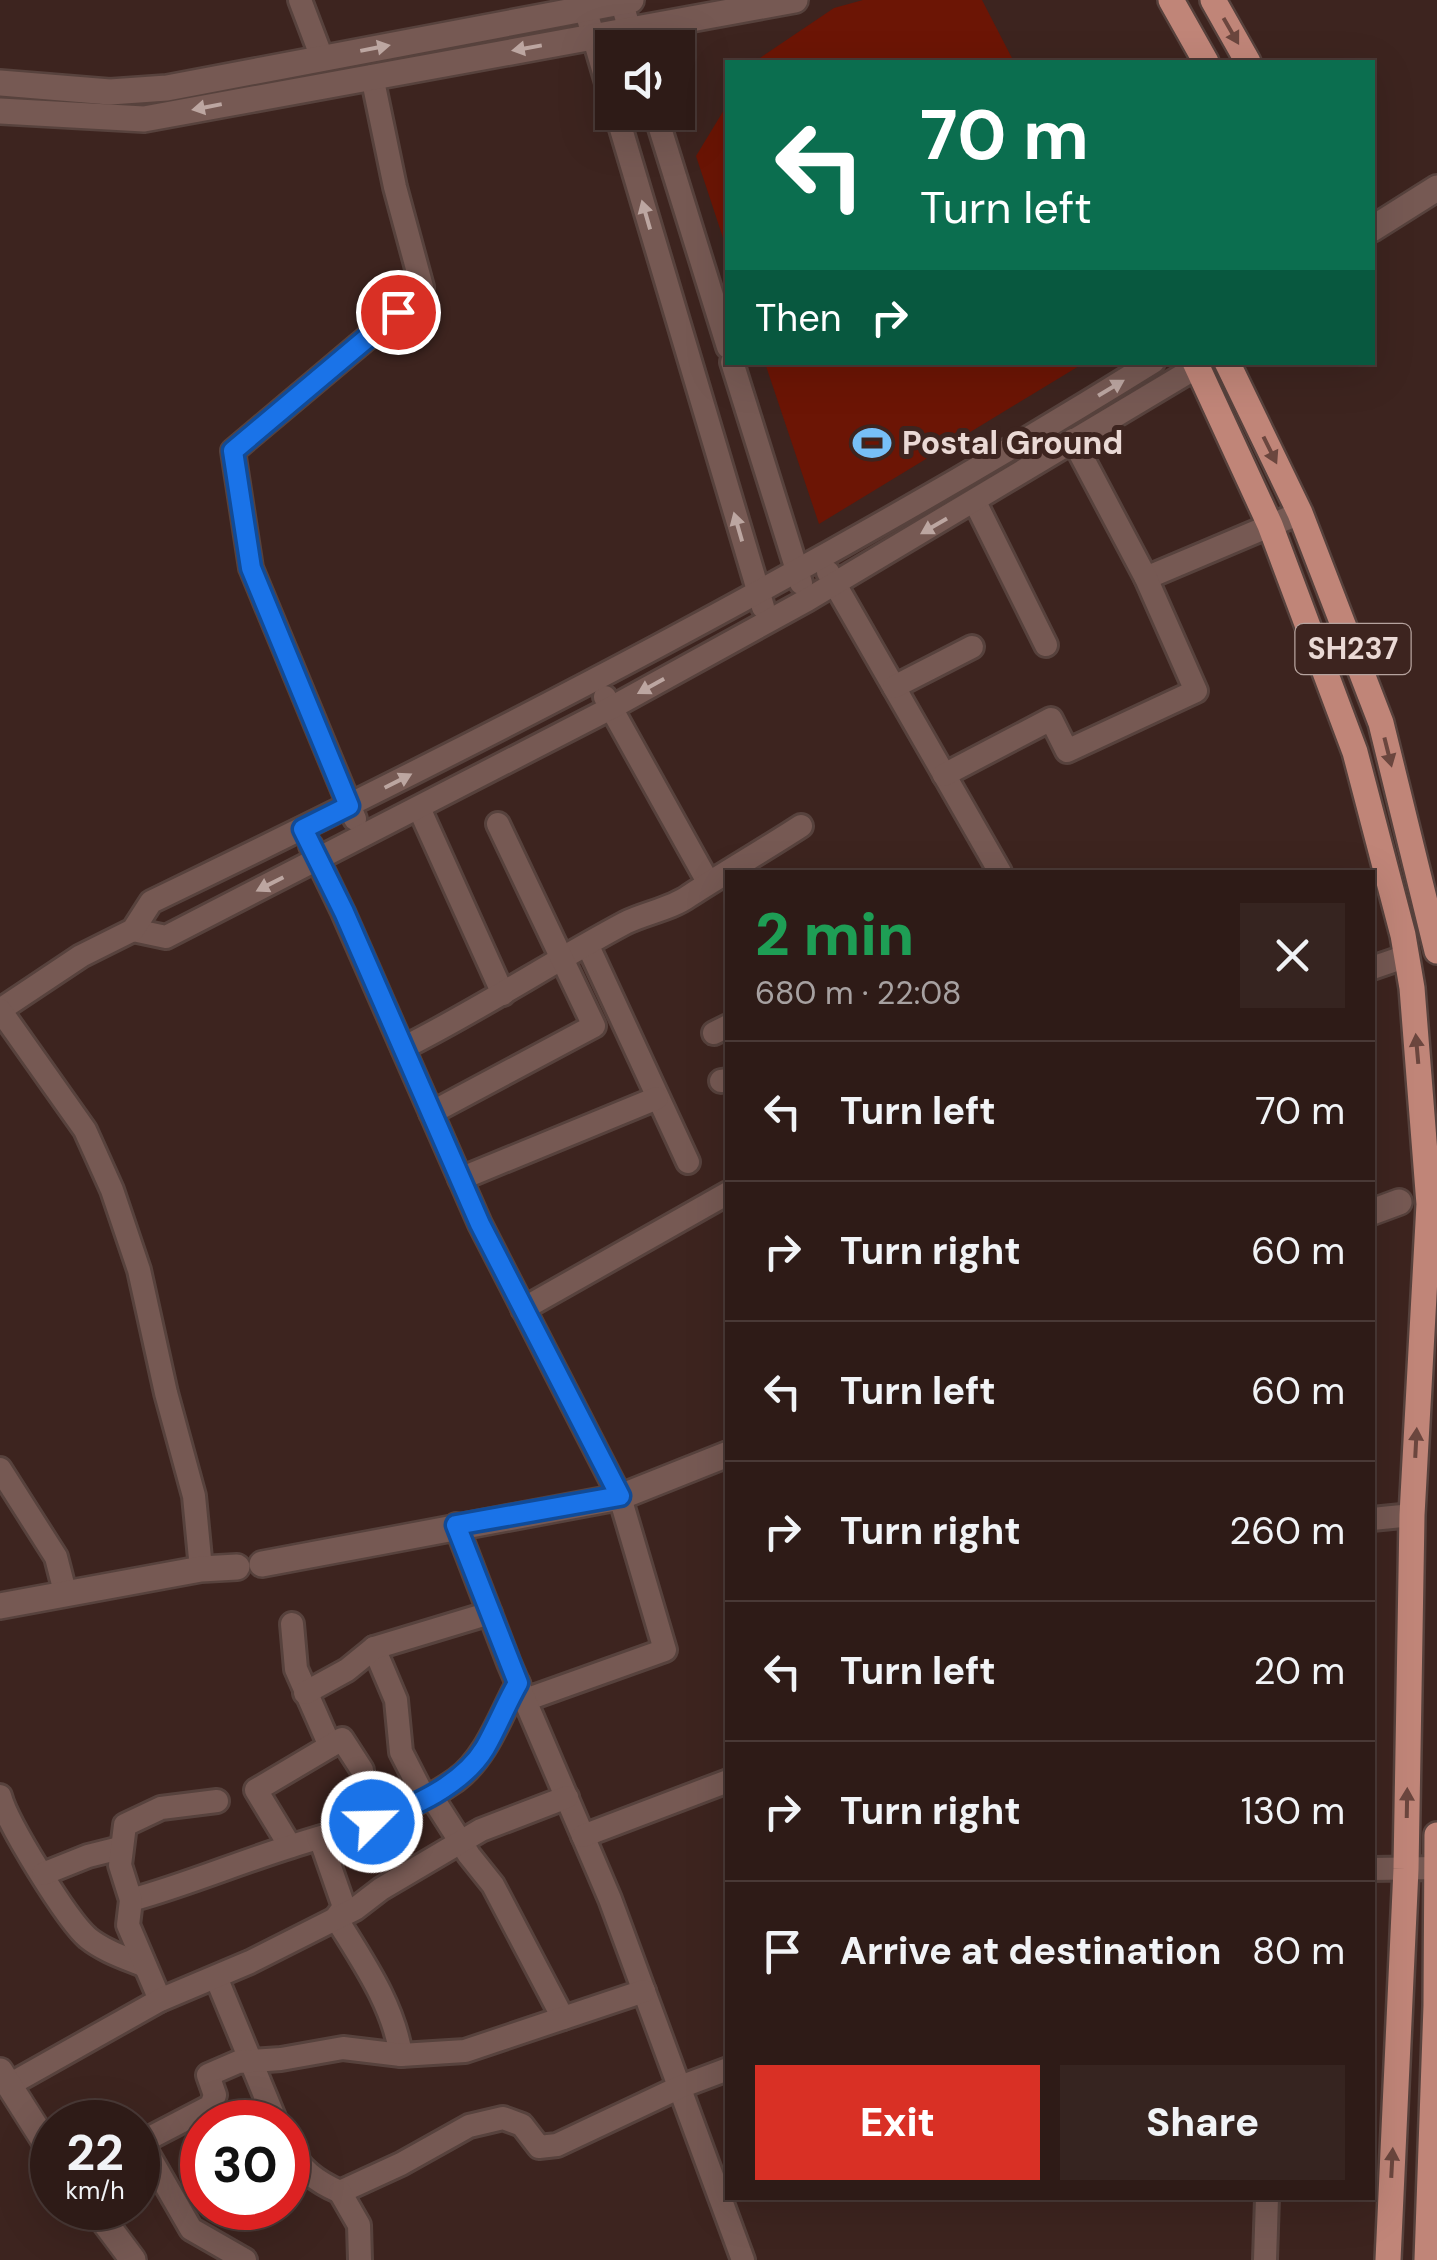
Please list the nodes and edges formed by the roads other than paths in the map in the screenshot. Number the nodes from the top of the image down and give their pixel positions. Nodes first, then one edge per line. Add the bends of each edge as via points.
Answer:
1 (300, 0) edge
2 (795, 0) edge
3 (1171, 0) edge
4 (1213, 0) edge
5 (624, 1) edge
6 (569, 7) edge
7 (630, 30) edge
8 (666, 30) edge
9 (594, 36) junction
10 (595, 40) edge
11 (322, 58) junction
12 (1205, 60) edge
13 (1247, 60) edge
14 (372, 76) junction
15 (3, 83) edge
16 (110, 92) junction
17 (2, 111) edge
18 (110, 119) junction
19 (621, 130) edge
20 (660, 130) edge
21 (1437, 188) edge
22 (1375, 227) edge
23 (725, 337) edge
24 (733, 365) edge
25 (1147, 365) edge
26 (1197, 365) edge
27 (1199, 365) edge
28 (1228, 365) edge
29 (1074, 440) junction
30 (975, 502) junction
31 (1300, 512) junction
32 (1270, 525) junction
33 (821, 560) junction
34 (798, 572) junction
35 (1146, 578) junction
36 (835, 584) junction
37 (758, 594) junction
38 (807, 600) junction
39 (767, 620) junction
40 (1046, 645) dead end
41 (972, 646) dead end
42 (596, 680) junction
43 (894, 687) junction
44 (611, 708) junction
45 (944, 775) junction
46 (349, 806) junction
47 (418, 808) junction
48 (498, 824) dead end
49 (800, 826) dead end
50 (303, 829) junction
51 (364, 836) junction
52 (318, 860) junction
53 (728, 870) edge
54 (999, 870) edge
55 (725, 872) edge
56 (708, 882) junction
57 (129, 932) junction
58 (588, 946) junction
59 (1437, 951) edge
60 (1407, 956) junction
61 (562, 960) junction
62 (1375, 967) edge
63 (503, 994) junction
64 (0, 1010) edge
65 (403, 1048) junction
66 (656, 1098) junction
67 (431, 1113) junction
68 (688, 1162) dead end
69 (1432, 1174) edge
70 (460, 1179) junction
71 (725, 1194) edge
72 (1399, 1202) junction
73 (1433, 1203) edge
74 (1375, 1211) edge
75 (523, 1310) junction
76 (725, 1455) edge
77 (0, 1469) edge
78 (620, 1496) junction
79 (1412, 1515) junction
80 (1375, 1519) edge
81 (456, 1525) junction
82 (201, 1569) junction
83 (65, 1592) junction
84 (0, 1606) edge
85 (490, 1613) junction
86 (292, 1624) dead end
87 (374, 1648) junction
88 (522, 1692) junction
89 (305, 1693) junction
90 (330, 1746) junction
91 (362, 1770) dead end
92 (725, 1781) edge
93 (427, 1796) junction
94 (567, 1797) junction
95 (1, 1801) edge
96 (217, 1801) dead end
97 (1437, 1835) edge
98 (583, 1836) junction
99 (320, 1838) junction
100 (461, 1844) junction
101 (290, 1846) junction
102 (120, 1848) junction
103 (1437, 1868) edge
104 (1375, 1869) edge
105 (1406, 1869) junction
106 (44, 1874) junction
107 (130, 1900) junction
108 (336, 1918) junction
109 (145, 1966) junction
110 (216, 1976) junction
111 (644, 1991) junction
112 (160, 2000) junction
113 (1436, 2006) edge
114 (563, 2018) junction
115 (401, 2055) junction
116 (252, 2061) junction
117 (725, 2070) edge
118 (4, 2078) edge
119 (680, 2087) junction
120 (267, 2100) edge
121 (30, 2119) edge
122 (160, 2132) edge
123 (310, 2174) edge
124 (160, 2178) edge
125 (340, 2192) junction
126 (1267, 2200) edge
127 (110, 2230) edge
128 (133, 2260) edge
129 (245, 2260) edge
130 (360, 2260) edge
131 (744, 2260) edge
132 (1266, 2260) edge
133 (1388, 2260) edge
134 (1427, 2260) edge

1 - 11 street
2 - 8 street
3 - 12 main road
4 -> 13 main road
5 - 6 street
5 - 7 street
6 - 9 street
11 -> 6 street
9 - 10 street
9 -> 14 street
11 - 16 street via 167,88
14 -> 18 street via 144,119
14 - 46 street via 422,287 233,451 251,568
15 - 16 street
16 - 18 street
17 - 18 street
37 -> 19 street
20 - 23 street
21 - 22 street
24 - 34 street
33 -> 25 street
26 - 29 street
27 - 32 main road, SH237
28 -> 31 main road, SH237
29 - 30 street
29 - 35 street
30 -> 36 street
30 - 40 street
31 - 32 street
31 -> 59 main road, SH237 via 1381,723
32 - 35 street
32 - 60 main road, SH237 via 1355,752
33 - 34 street
33 - 36 street
34 - 37 street
34 - 38 street
35 - 45 street via 1196,691 1067,751 1052,719
36 - 38 street
36 - 43 street
37 - 39 street
37 - 42 street
38 - 39 street
39 -> 44 street
41 - 43 street
42 - 44 street
46 -> 42 street
43 - 45 street
44 - 47 street
44 - 56 street
45 - 54 street
46 - 50 street
46 - 51 street
47 - 51 street
47 - 63 street
48 - 61 street
49 - 53 street
50 - 52 street
50 - 57 street via 151,902
51 - 52 street
52 -> 57 street via 166,937
52 - 65 street
55 - 56 street
56 - 58 street
57 - 64 street
58 - 61 street
58 - 66 street
60 - 62 street
69 -> 60 main road, SH237
61 - 63 street
61 - 67 street via 594,1026
63 - 65 street
64 - 82 street via 85,1130 112,1190 139,1270 194,1496
65 - 67 street
66 - 68 street
66 - 70 street
67 - 70 street
69 - 72 street
69 - 73 main road, SH237
70 - 75 street
71 - 75 street
72 - 73 street
72 - 74 street
79 -> 73 main road, SH237
75 - 78 street
76 - 78 street
77 - 83 street via 56,1558
78 - 81 street
78 - 88 street via 665,1650
79 - 80 street
105 -> 79 main road, SH237
81 - 82 street
81 - 85 street
82 - 83 street
83 - 84 street
85 - 87 street
85 - 88 street
86 - 89 street
87 - 89 street
87 - 93 street via 396,1700 401,1752
88 - 93 street via 484,1751 458,1779
88 - 94 street
89 - 90 street
90 - 91 street via 342,1739
90 - 101 street via 256,1790
92 - 98 street
93 - 99 street
93 - 100 street
94 - 98 street
94 - 100 street
95 - 106 street
96 - 102 street via 141,1814 125,1825
97 - 103 main road
98 - 111 street
99 - 101 street
99 - 108 street via 344,1906
100 - 108 street
100 - 114 street via 493,1885
101 - 107 street
102 - 106 street
102 - 107 street
103 - 105 street
103 - 113 main road
104 - 105 street
133 -> 105 main road, SH237
106 - 109 street via 87,1938
107 - 109 street via 128,1924
108 - 110 street
108 - 115 street via 385,1998
109 - 112 street
110 - 112 street
110 - 116 street
111 - 114 street
111 - 119 street
112 - 118 street
113 - 134 main road
114 - 115 street via 465,2052
115 - 116 street via 343,2048
116 - 120 street
116 - 122 street via 208,2076 211,2106
117 - 119 street
118 - 121 street
119 - 125 street via 557,2145 539,2147 522,2126 503,2118 468,2126
119 - 131 street
123 - 125 street
124 - 129 street via 191,2229
125 - 130 street via 359,2225
126 - 132 street
127 - 128 street

